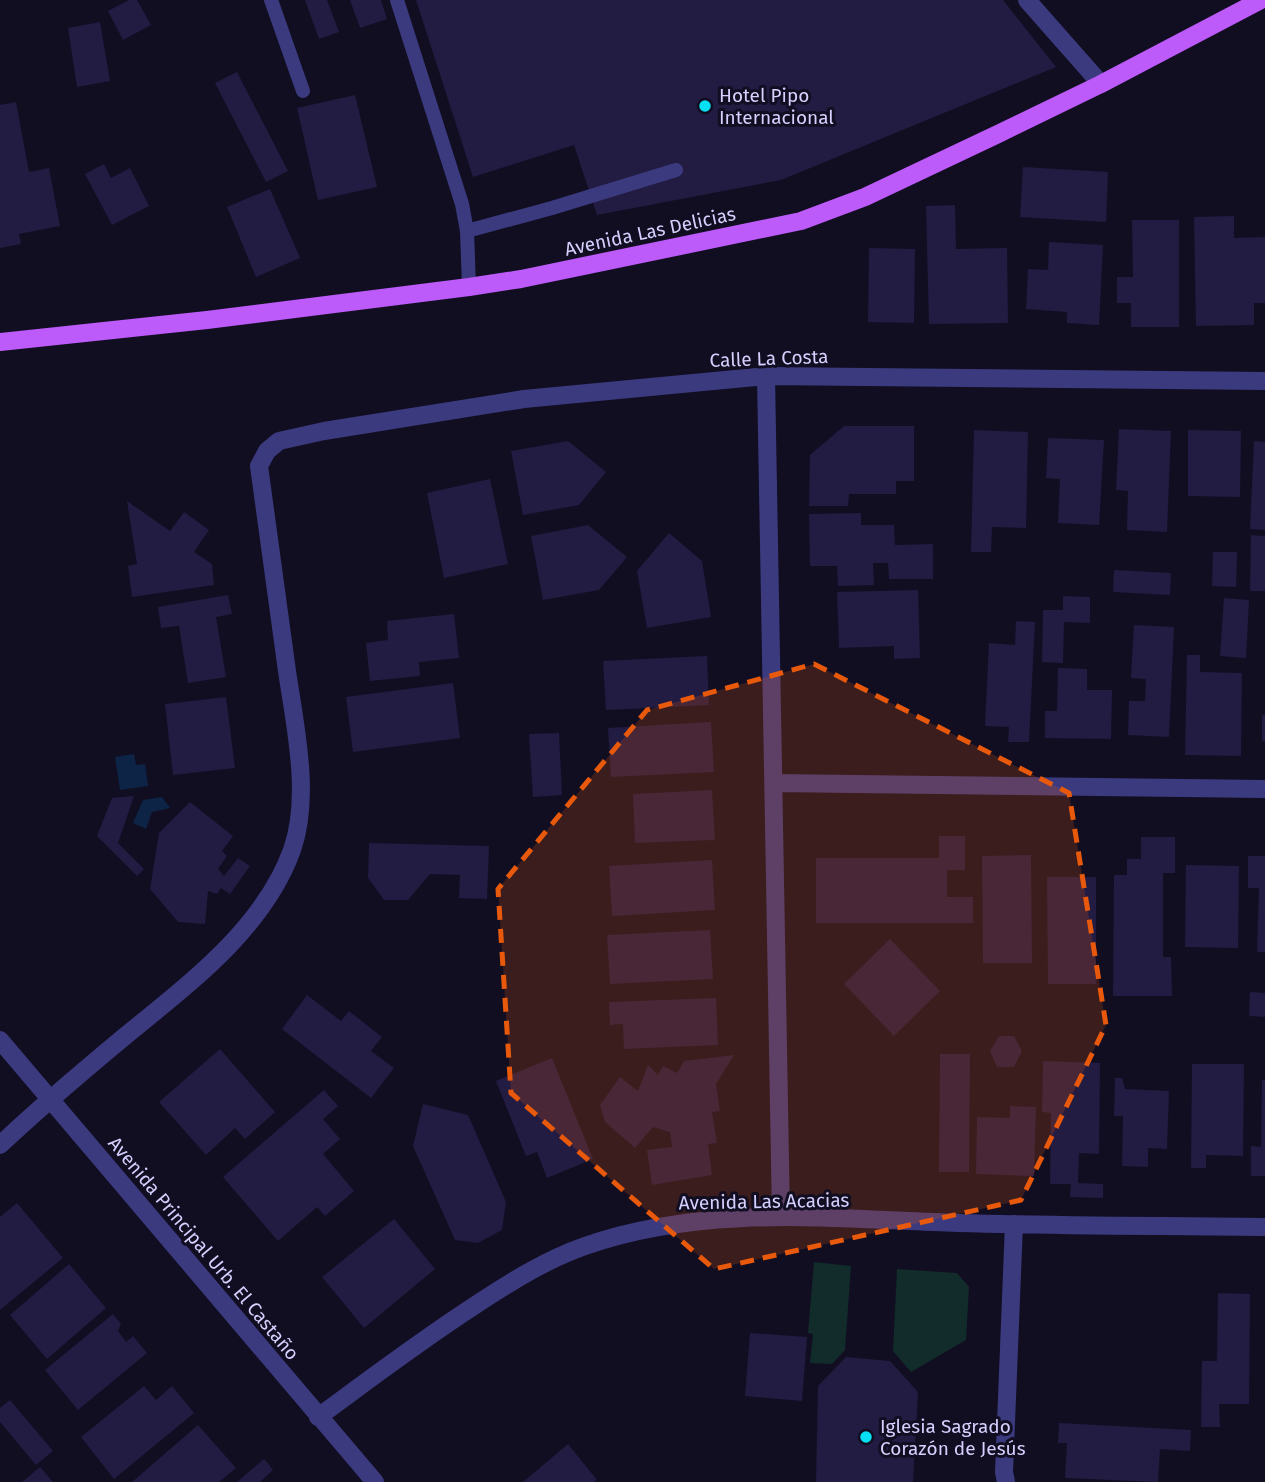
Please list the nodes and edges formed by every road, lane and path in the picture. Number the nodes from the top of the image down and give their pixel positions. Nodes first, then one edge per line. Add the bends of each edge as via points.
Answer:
1 (271, 0) edge
2 (397, 0) edge
3 (1027, 0) edge
4 (1261, 0) edge
5 (1101, 84) junction
6 (303, 91) dead end
7 (676, 170) dead end
8 (467, 231) junction
9 (469, 287) junction
10 (0, 342) edge
11 (766, 376) junction
12 (1265, 381) edge
13 (774, 783) junction
14 (1265, 789) edge
15 (0, 1040) edge
16 (51, 1098) junction
17 (0, 1145) edge
18 (781, 1217) junction
19 (1014, 1224) junction
20 (1265, 1227) edge
21 (318, 1417) junction
22 (375, 1482) edge
23 (1006, 1482) edge

1 - 6 lane
2 - 8 lane
3 - 5 street
4 - 5 main road, Avenida Las Delicias
5 - 9 main road, Avenida Las Delicias via 865,197 801,221
7 - 8 lane
8 - 9 lane
9 - 10 main road, Avenida Las Delicias
11 - 12 street, Calle La Costa
11 - 13 street
11 - 16 street, Calle La Costa via 524,399 324,431 279,441 267,451 259,466 300,760 299,818 292,849 256,914 230,943
13 - 14 street
13 - 18 street
15 - 16 street, Avenida Principal Urb. El Castaño
16 - 17 street
16 - 21 street, Avenida Principal Urb. El Castaño
18 - 19 street, Avenida Las Acacias
18 - 21 street, Avenida Las Acacias via 691,1221 584,1246 517,1278
19 - 20 street, Avenida Las Acacias
19 - 23 street
21 - 22 street, Avenida Principal Urb. El Castaño

